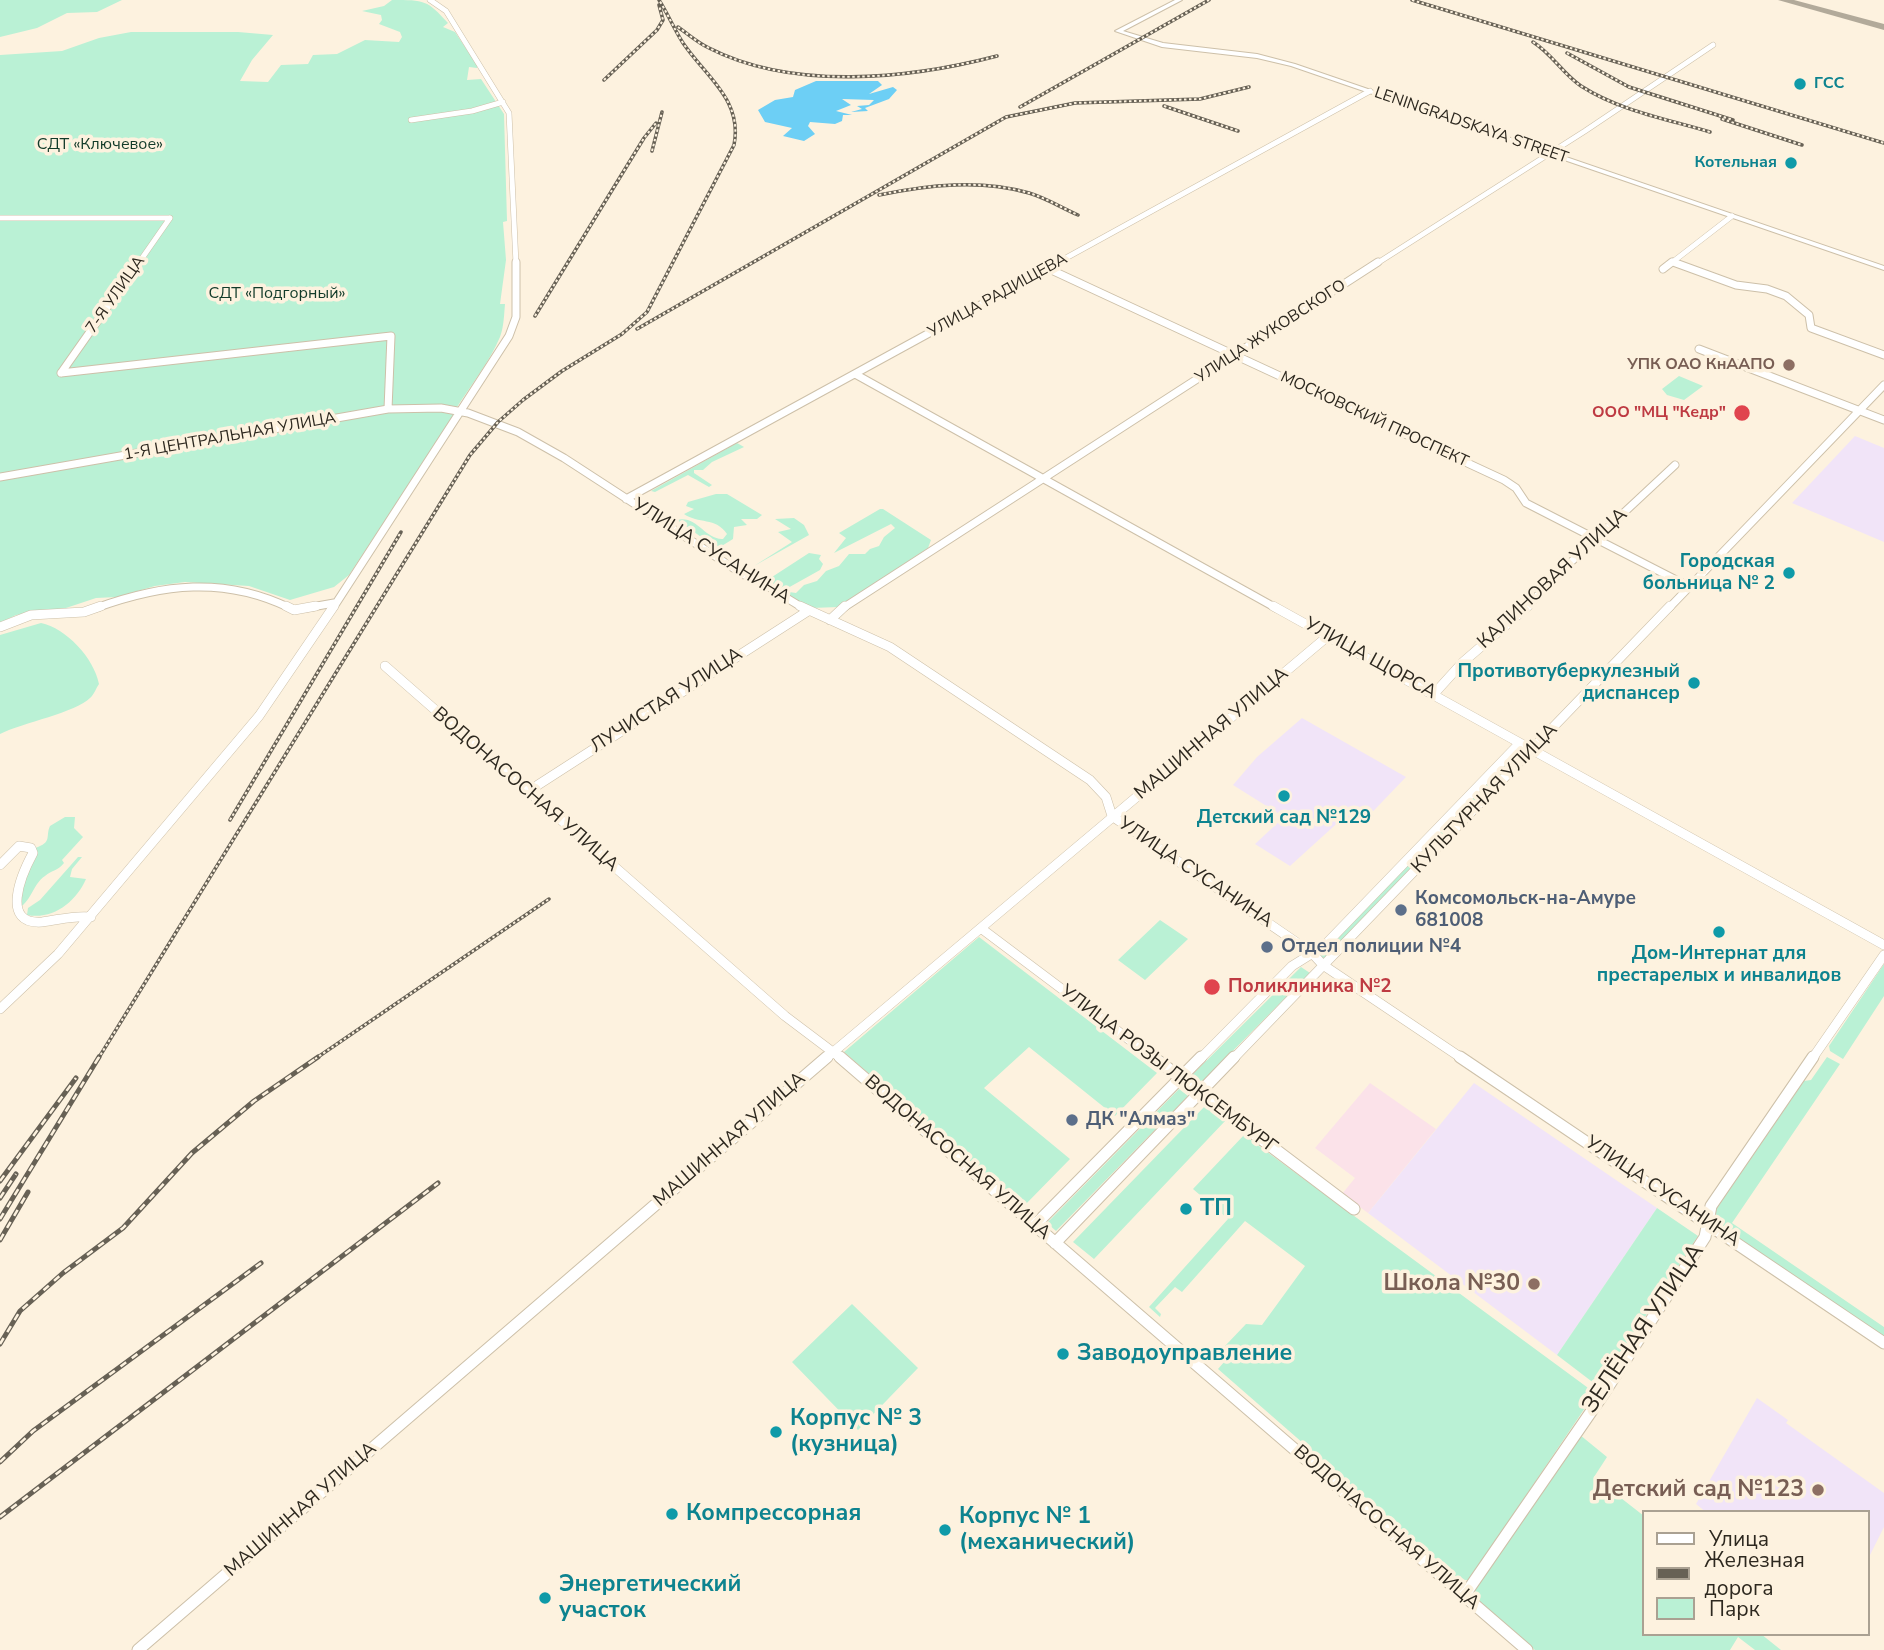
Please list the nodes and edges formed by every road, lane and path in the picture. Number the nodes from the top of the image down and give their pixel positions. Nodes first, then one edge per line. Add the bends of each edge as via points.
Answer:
1 (430, 0) edge
2 (1179, 0) edge
3 (1713, 45) dead end
4 (1370, 91) junction
5 (503, 102) junction
6 (411, 120) dead end
7 (1548, 153) junction
8 (1732, 216) junction
9 (0, 218) edge
10 (1673, 262) junction
11 (1047, 268) junction
12 (1884, 268) edge
13 (1663, 269) dead end
14 (1699, 349) dead end
15 (1235, 354) junction
16 (1884, 355) edge
17 (855, 374) junction
18 (1884, 385) edge
19 (388, 409) junction
20 (1861, 411) junction
21 (460, 412) junction
22 (1884, 420) edge
23 (1675, 465) dead end
24 (0, 477) edge
25 (1044, 479) junction
26 (626, 499) junction
27 (1597, 539) junction
28 (1690, 587) junction
29 (334, 603) junction
30 (807, 611) junction
31 (830, 620) junction
32 (0, 627) edge
33 (1328, 636) junction
34 (385, 666) dead end
35 (1433, 695) junction
36 (1520, 743) junction
37 (1532, 750) junction
38 (527, 792) junction
39 (1112, 816) junction
40 (0, 865) edge
41 (91, 917) junction
42 (982, 929) junction
43 (1884, 945) edge
44 (1312, 953) junction
45 (1884, 955) edge
46 (1323, 965) junction
47 (0, 1009) edge
48 (833, 1051) junction
49 (1180, 1079) junction
50 (1199, 1093) junction
51 (1354, 1209) dead end
52 (1709, 1224) junction
53 (1035, 1225) junction
54 (1055, 1243) junction
55 (1884, 1343) edge
56 (1464, 1596) junction
57 (138, 1650) edge
58 (1527, 1650) edge

1 - 5 street via 446,11
2 - 4 main road, LENINGRADSKAYA STREET via 1118,31 1157,44 1273,59
3 - 7 street, УЛИЦА ЖУКОВСКОГО
4 - 7 main road, LENINGRADSKAYA STREET
4 - 11 street, УЛИЦА РАДИЩЕВА
5 - 6 street
5 - 21 street via 510,126 516,317 509,336
7 - 8 main road, LENINGRADSKAYA STREET
7 - 15 street, УЛИЦА ЖУКОВСКОГО
8 - 10 street
8 - 12 main road, LENINGRADSKAYA STREET
9 - 19 street, 7-Я УЛИЦА via 170,218 61,373 391,335
10 - 13 street
10 - 16 street via 1737,285 1786,296 1809,315 1811,328
11 - 15 street, МОСКОВСКИЙ ПРОСПЕКТ
11 - 17 street, УЛИЦА РАДИЩЕВА
14 - 20 street
15 - 25 street, УЛИЦА ЖУКОВСКОГО
15 - 27 street, МОСКОВСКИЙ ПРОСПЕКТ via 1504,480 1526,503
17 - 25 street, УЛИЦА ЩОРСА
17 - 26 street, УЛИЦА РАДИЩЕВА
18 - 20 street, КУЛЬТУРНАЯ УЛИЦА
19 - 21 street, 1-Я ЦЕНТРАЛЬНАЯ УЛИЦА via 440,407
19 - 24 street, 1-Я ЦЕНТРАЛЬНАЯ УЛИЦА
20 - 22 street
20 - 28 street, КУЛЬТУРНАЯ УЛИЦА
21 - 26 street, УЛИЦА СУСАНИНА via 521,431
21 - 29 street
23 - 27 street, КАЛИНОВАЯ УЛИЦА
25 - 31 street, УЛИЦА ЖУКОВСКОГО via 888,577
25 - 33 street, УЛИЦА ЩОРСА
26 - 30 street, УЛИЦА СУСАНИНА
27 - 28 street, МОСКОВСКИЙ ПРОСПЕКТ
27 - 35 street, КАЛИНОВАЯ УЛИЦА via 1559,571 1516,618 1452,670
28 - 37 street, КУЛЬТУРНАЯ УЛИЦА
29 - 32 street via 294,610 243,590 183,586 135,594 84,612 31,615
29 - 41 street via 259,716
30 - 31 street, УЛИЦА СУСАНИНА
30 - 38 street, ЛУЧИСТАЯ УЛИЦА
31 - 39 street, УЛИЦА СУСАНИНА via 900,653 1090,780 1107,797
33 - 35 street, УЛИЦА ЩОРСА
33 - 39 street, МАШИННАЯ УЛИЦА
34 - 38 street, ВОДОНАСОСНАЯ УЛИЦА
35 - 36 street, УЛИЦА ЩОРСА
36 - 37 street, УЛИЦА ЩОРСА
36 - 44 street, КУЛЬТУРНАЯ УЛИЦА via 1324,946
37 - 43 street, УЛИЦА ЩОРСА
37 - 46 street, КУЛЬТУРНАЯ УЛИЦА
38 - 48 street, ВОДОНАСОСНАЯ УЛИЦА via 785,1016
39 - 42 street, МАШИННАЯ УЛИЦА
39 - 44 street, УЛИЦА СУСАНИНА
40 - 41 street via 19,846 31,848 33,853 12,893 10,904 16,915 30,921 63,915
41 - 47 street
42 - 48 street, МАШИННАЯ УЛИЦА
42 - 49 street, УЛИЦА РОЗЫ ЛЮКСЕМБУРГ
44 - 46 street, УЛИЦА СУСАНИНА
44 - 49 street, КУЛЬТУРНАЯ УЛИЦА via 1292,967
45 - 52 street, ЗЕЛЁНАЯ УЛИЦА via 1711,1206
46 - 50 street, КУЛЬТУРНАЯ УЛИЦА
46 - 52 street, УЛИЦА СУСАНИНА
48 - 53 street, ВОДОНАСОСНАЯ УЛИЦА
48 - 57 street, МАШИННАЯ УЛИЦА
49 - 50 street, УЛИЦА РОЗЫ ЛЮКСЕМБУРГ
49 - 53 street, КУЛЬТУРНАЯ УЛИЦА
50 - 51 street, УЛИЦА РОЗЫ ЛЮКСЕМБУРГ
50 - 54 street, КУЛЬТУРНАЯ УЛИЦА
52 - 55 street, УЛИЦА СУСАНИНА
52 - 56 street, ЗЕЛЁНАЯ УЛИЦА via 1604,1393
53 - 54 street, ВОДОНАСОСНАЯ УЛИЦА
54 - 56 street, ВОДОНАСОСНАЯ УЛИЦА
56 - 58 street, ВОДОНАСОСНАЯ УЛИЦА

